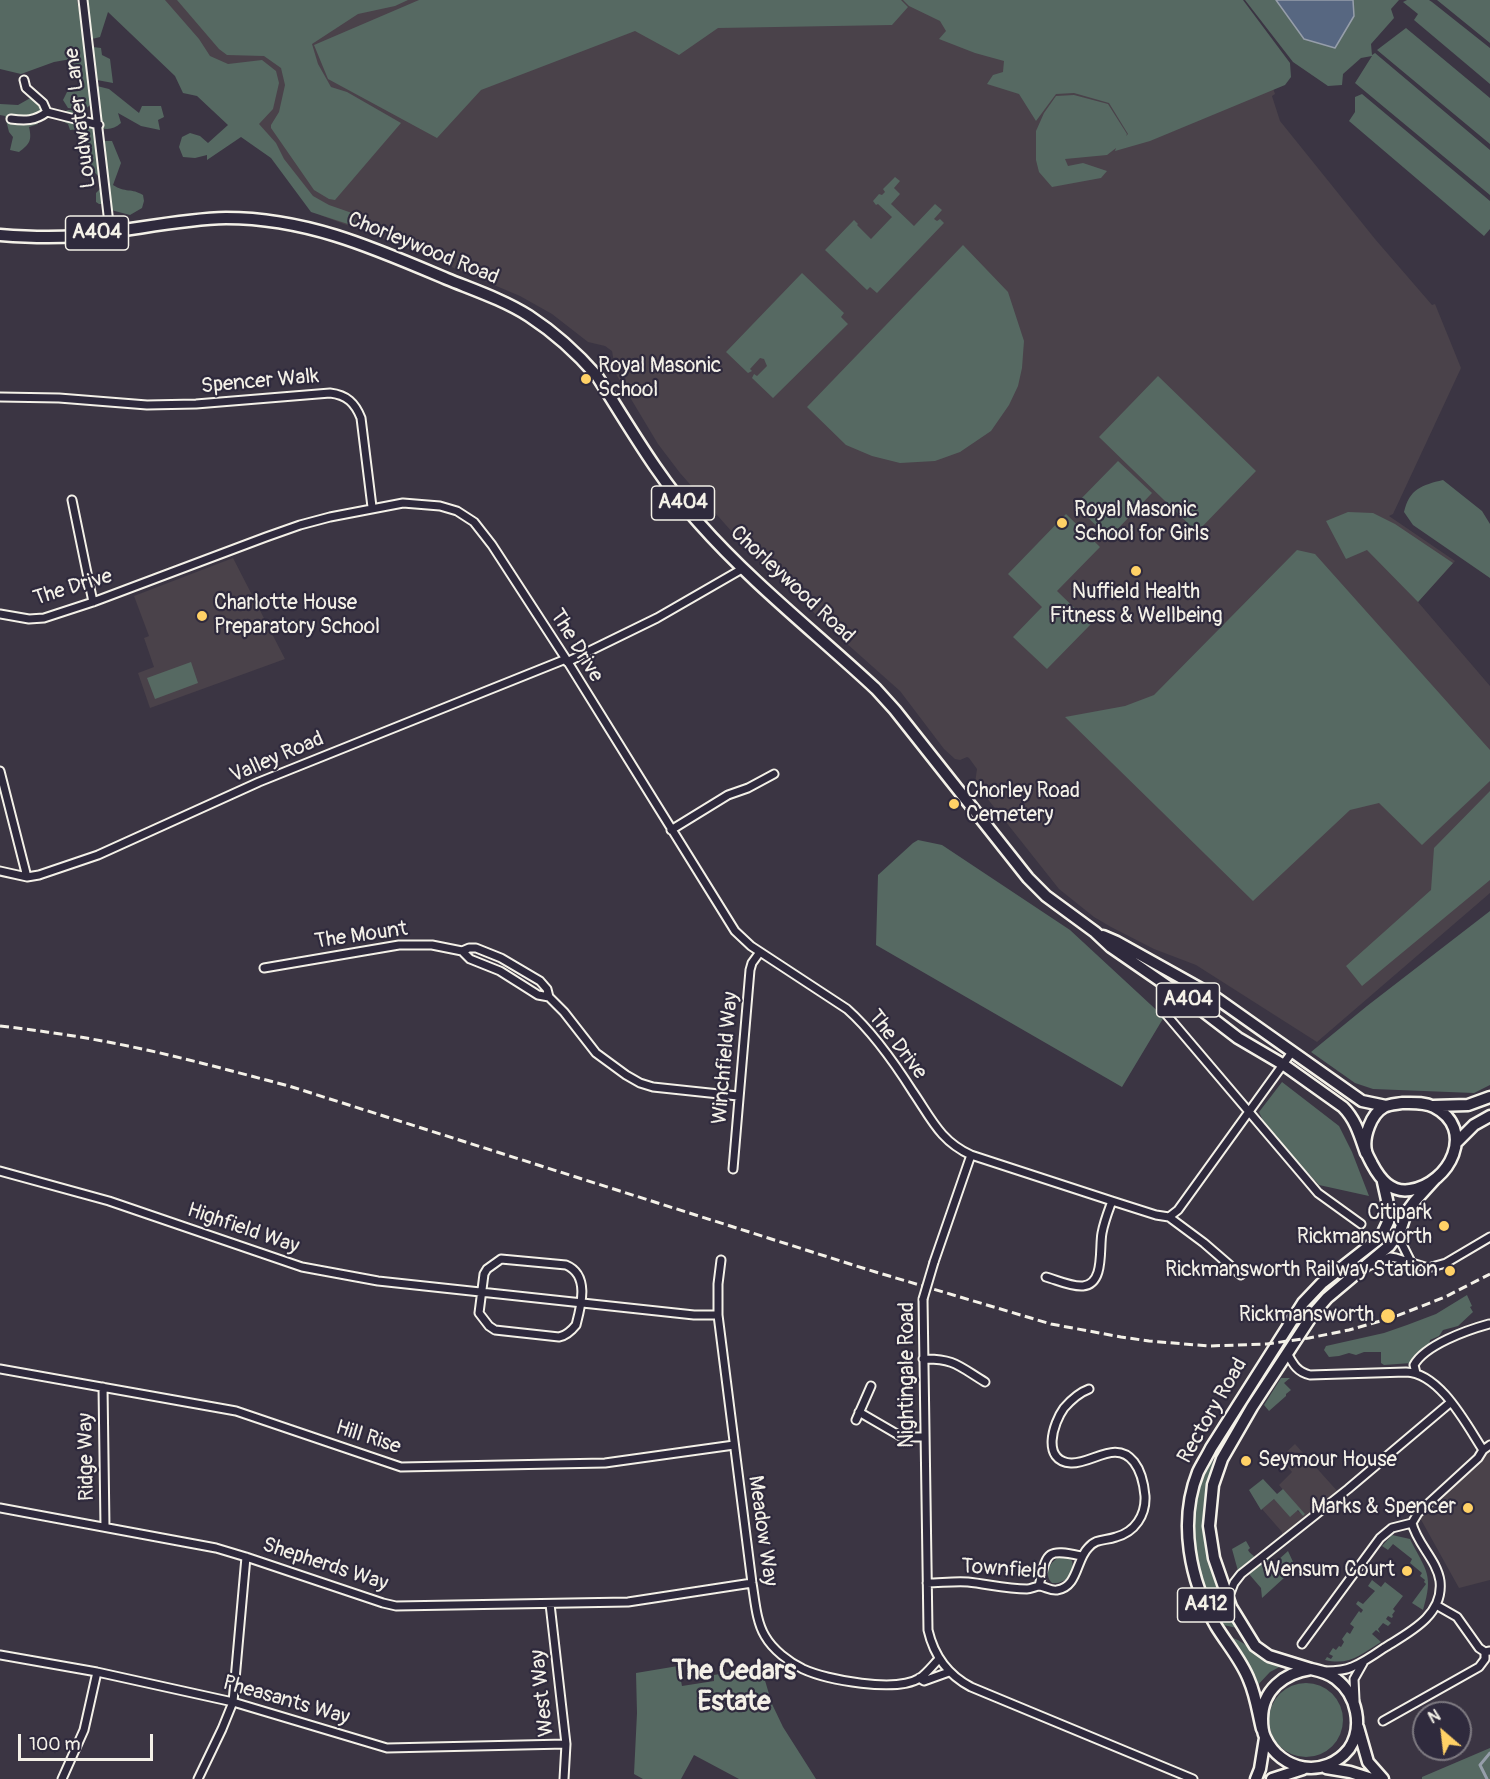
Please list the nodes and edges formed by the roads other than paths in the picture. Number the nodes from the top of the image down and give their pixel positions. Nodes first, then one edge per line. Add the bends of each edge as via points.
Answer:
1 (83, 0) edge
2 (24, 80) dead end
3 (47, 112) junction
4 (11, 119) dead end
5 (99, 125) junction
6 (110, 232) junction
7 (0, 235) edge
8 (0, 397) edge
9 (72, 500) dead end
10 (372, 507) junction
11 (742, 568) junction
12 (93, 602) junction
13 (0, 614) edge
14 (566, 661) junction
15 (0, 771) edge
16 (774, 774) dead end
17 (671, 830) junction
18 (0, 871) edge
19 (27, 877) junction
20 (1095, 932) junction
21 (462, 951) junction
22 (760, 952) junction
23 (264, 968) dead end
24 (549, 997) junction
25 (1165, 1013) dead end
26 (1292, 1052) junction
27 (1284, 1065) junction
28 (738, 1096) junction
29 (1490, 1097) edge
30 (1386, 1106) junction
31 (1433, 1106) junction
32 (1249, 1113) junction
33 (1487, 1119) edge
34 (1456, 1143) junction
35 (1366, 1153) junction
36 (971, 1155) junction
37 (733, 1169) dead end
38 (0, 1171) edge
39 (1435, 1179) junction
40 (1383, 1182) junction
41 (1112, 1201) junction
42 (1169, 1217) junction
43 (1361, 1224) dead end
44 (1400, 1231) junction
45 (1490, 1237) edge
46 (721, 1260) dead end
47 (1412, 1263) junction
48 (1358, 1271) junction
49 (1241, 1275) dead end
50 (1046, 1277) dead end
51 (481, 1292) junction
52 (581, 1303) junction
53 (718, 1315) junction
54 (1489, 1324) edge
55 (1287, 1353) junction
56 (923, 1359) junction
57 (0, 1369) edge
58 (1416, 1373) junction
59 (985, 1382) dead end
60 (871, 1386) dead end
61 (102, 1387) junction
62 (1089, 1389) dead end
63 (1452, 1402) junction
64 (859, 1412) junction
65 (856, 1420) dead end
66 (925, 1437) junction
67 (734, 1445) junction
68 (1487, 1447) edge
69 (0, 1508) edge
70 (1412, 1523) junction
71 (105, 1527) junction
72 (1081, 1556) junction
73 (246, 1557) junction
74 (752, 1583) junction
75 (927, 1583) junction
76 (1039, 1586) junction
77 (1228, 1599) junction
78 (550, 1604) junction
79 (1436, 1605) junction
80 (1302, 1644) dead end
81 (1487, 1651) edge
82 (0, 1655) edge
83 (939, 1659) junction
84 (1364, 1661) junction
85 (1317, 1670) junction
86 (97, 1672) junction
87 (949, 1672) junction
88 (919, 1678) junction
89 (233, 1702) junction
90 (1355, 1709) junction
91 (1383, 1721) dead end
92 (1357, 1724) junction
93 (1263, 1733) junction
94 (566, 1744) junction
95 (1325, 1768) junction
96 (1303, 1769) junction
97 (62, 1779) edge
98 (198, 1779) edge
99 (564, 1779) edge
100 (1193, 1779) edge
101 (1256, 1779) edge
102 (1272, 1779) edge
103 (1372, 1779) edge
104 (1383, 1779) edge

1 - 5 street, Loudwater Lane
2 - 3 street via 26,88
3 - 4 street via 27,121
3 - 5 street
5 - 6 street, Loudwater Lane
6 - 7 main road, Chorleywood Road / A404 via 78,236
6 - 11 main road, Chorleywood Road / A404 via 224,218 300,225 348,239 528,315 597,376 652,464 697,521
8 - 10 street, Spencer Walk via 147,405 340,394 356,407 361,418
9 - 12 street
10 - 12 street, The Drive via 300,525
10 - 14 street, The Drive via 412,503 440,506 466,515 492,545
11 - 14 street, Valley Road via 657,618
11 - 20 main road, Chorleywood Road / A404 via 876,689 1028,878
12 - 13 street, The Drive via 44,618
14 - 17 street, The Drive
14 - 19 street, Valley Road via 259,782 98,855
15 - 19 street
16 - 17 street via 728,795
17 - 22 street, The Drive via 735,931
18 - 19 street, Valley Road
20 - 26 main road, A404 via 1212,995
20 - 27 main road, A404 via 1238,1038
21 - 23 street, The Mount via 432,945 399,945
21 - 24 street, The Mount via 538,995
21 - 24 street, The Mount via 476,948 501,958 540,981
22 - 28 street, Winchfield Way via 750,970
22 - 36 street, The Drive via 857,1018 878,1041 936,1128 946,1140
24 - 28 street, The Mount via 596,1053 640,1083
25 - 32 street
26 - 27 street
26 - 30 main road, A404 via 1362,1101
27 - 32 street
27 - 35 main road, A404 via 1351,1115
28 - 37 street, Winchfield Way
29 - 31 main road via 1468,1105
30 - 31 main road
30 - 35 main road via 1373,1118
31 - 34 main road via 1450,1123
32 - 42 street
32 - 43 street via 1318,1193
33 - 34 main road via 1474,1125
34 - 39 main road via 1446,1169
35 - 40 main road
36 - 41 street
36 - 56 street, Nightingale Road, bridge via 923,1299
38 - 51 street, Highfield Way via 109,1201 302,1267 378,1281
39 - 40 main road via 1410,1190
39 - 44 main road, Rectory Road / A412 via 1406,1213
40 - 93 main road, Rectory Road / A412 via 1389,1209 1381,1237 1322,1283 1302,1304 1211,1448 1193,1488 1188,1531 1194,1572 1207,1608 1250,1681
41 - 42 street
41 - 50 street via 1102,1232 1100,1266 1092,1282 1079,1286
42 - 49 street
44 - 47 street via 1400,1240
44 - 48 main road, Rectory Road / A412 via 1389,1246
45 - 47 street via 1438,1266 1422,1268
46 - 53 street, Meadow Way
47 - 48 street via 1390,1257
48 - 55 main road, Rectory Road / A412 via 1313,1314
51 - 52 street, Highfield Way
51 - 52 street via 485,1271 501,1259 566,1265 581,1281
51 - 52 street via 479,1313 495,1330 562,1336 576,1325
52 - 53 street, Highfield Way
53 - 67 street, Meadow Way
54 - 58 street via 1427,1351 1414,1365
55 - 58 street via 1296,1368 1310,1376
55 - 77 main road, Rectory Road / A412 via 1222,1459 1213,1485 1209,1526 1214,1558
56 - 59 street via 950,1361
56 - 66 street, Nightingale Road
57 - 61 street, Hill Rise
58 - 63 street via 1427,1378
60 - 64 street
61 - 67 street, Hill Rise via 244,1414 401,1467 605,1463
61 - 71 street, Ridge Way
62 - 72 street, Townfield via 1073,1398 1062,1411 1053,1433 1053,1450 1061,1460 1073,1463 1112,1452 1126,1455 1139,1472 1145,1502 1134,1527 1115,1538 1096,1540
63 - 68 street
63 - 77 street via 1241,1574
64 - 65 street
64 - 66 street via 902,1437
66 - 75 street, Nightingale Road
67 - 74 street, Meadow Way
68 - 70 street
69 - 71 street, Shepherds Way
70 - 79 street via 1439,1578
70 - 80 street via 1392,1527 1380,1538
71 - 73 street, Shepherds Way
72 - 76 street, Townfield via 1074,1577 1067,1584 1056,1590
72 - 76 street via 1058,1551 1049,1556
73 - 78 street, Shepherds Way via 396,1606
73 - 89 street
74 - 78 street, Shepherds Way via 628,1602
74 - 88 street, Meadow Way via 765,1636 795,1664 828,1677 861,1683 894,1684
75 - 76 street, Townfield via 966,1582 1028,1589
75 - 83 street, Nightingale Road via 928,1630
77 - 85 main road, Rectory Road / A412 via 1255,1646 1269,1656
78 - 94 street, West Way
79 - 81 street via 1457,1617 1479,1648
79 - 84 street via 1422,1624
81 - 91 street via 1479,1667
82 - 86 street, Pheasants Way
83 - 87 street, Nightingale Road
83 - 88 street
84 - 85 street via 1351,1668
84 - 90 street via 1354,1679
85 - 90 main road via 1346,1688
85 - 93 main road via 1294,1673 1275,1684 1264,1703
86 - 89 street, Pheasants Way
86 - 97 street via 84,1730
87 - 88 street, Meadow Way via 924,1681
87 - 100 street, Nightingale Road via 971,1687
89 - 94 street, Pheasants Way via 387,1748
89 - 98 street
90 - 92 main road
92 - 95 main road via 1355,1739 1346,1753
92 - 104 main road via 1368,1762
93 - 96 main road via 1283,1760
93 - 101 main road, A412
94 - 99 street, West Way
95 - 96 main road
95 - 103 main road
96 - 102 main road

